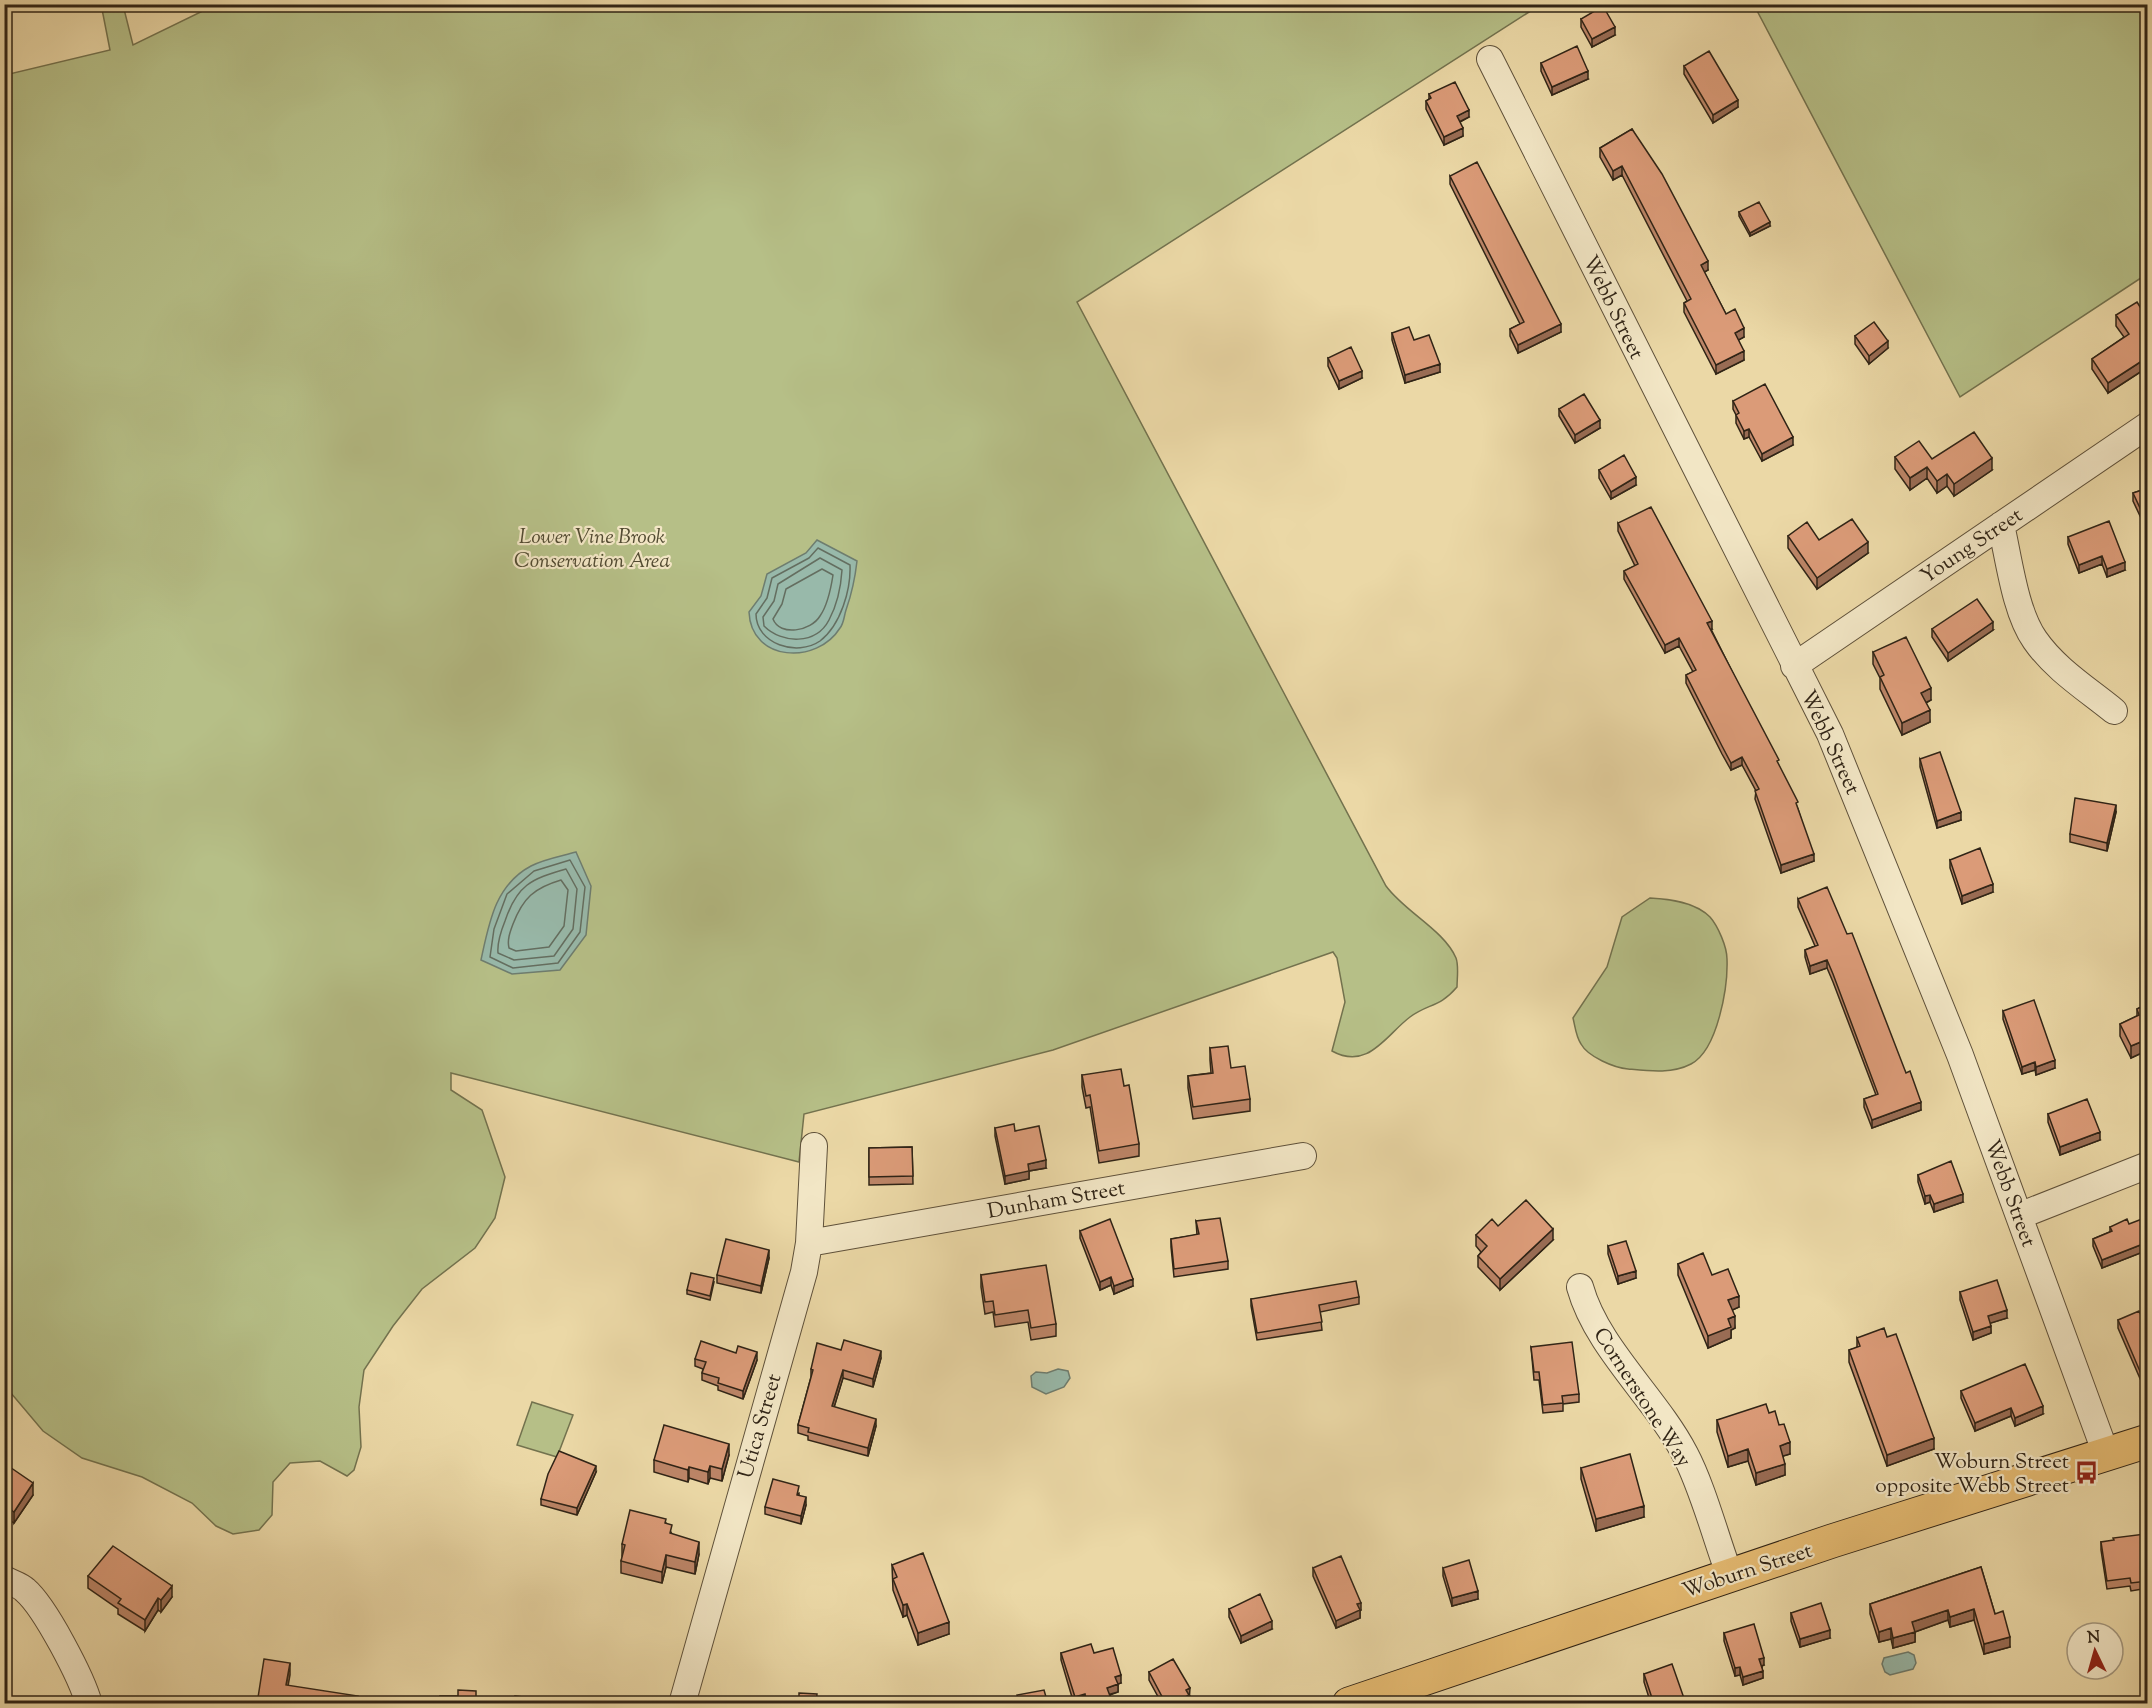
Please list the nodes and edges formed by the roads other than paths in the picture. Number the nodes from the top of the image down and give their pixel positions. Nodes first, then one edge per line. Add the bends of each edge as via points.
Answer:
1 (1490, 59) dead end
2 (2148, 425) edge
3 (2001, 525) junction
4 (1794, 666) junction
5 (2114, 711) dead end
6 (814, 1146) dead end
7 (1303, 1156) dead end
8 (2148, 1165) edge
9 (2019, 1216) junction
10 (809, 1243) junction
11 (1580, 1287) dead end
12 (2148, 1442) edge
13 (2106, 1454) junction
14 (1730, 1576) junction
15 (4, 1580) edge
16 (89, 1704) edge
17 (682, 1704) edge
18 (1349, 1704) edge

1 - 4 street, Webb Street
2 - 3 street, Young Street
3 - 4 street, Young Street
3 - 5 street via 2020,606 2034,638 2055,664
4 - 9 street, Webb Street via 1830,734 1883,860
6 - 10 street, Utica Street
7 - 10 street, Dunham Street
8 - 9 street
9 - 13 street, Webb Street
10 - 17 street, Utica Street
11 - 14 street, Cornerstone Way via 1597,1326 1685,1455
12 - 13 main road, Woburn Street
13 - 14 main road, Woburn Street
14 - 18 main road, Woburn Street
15 - 16 street via 25,1590 58,1637

